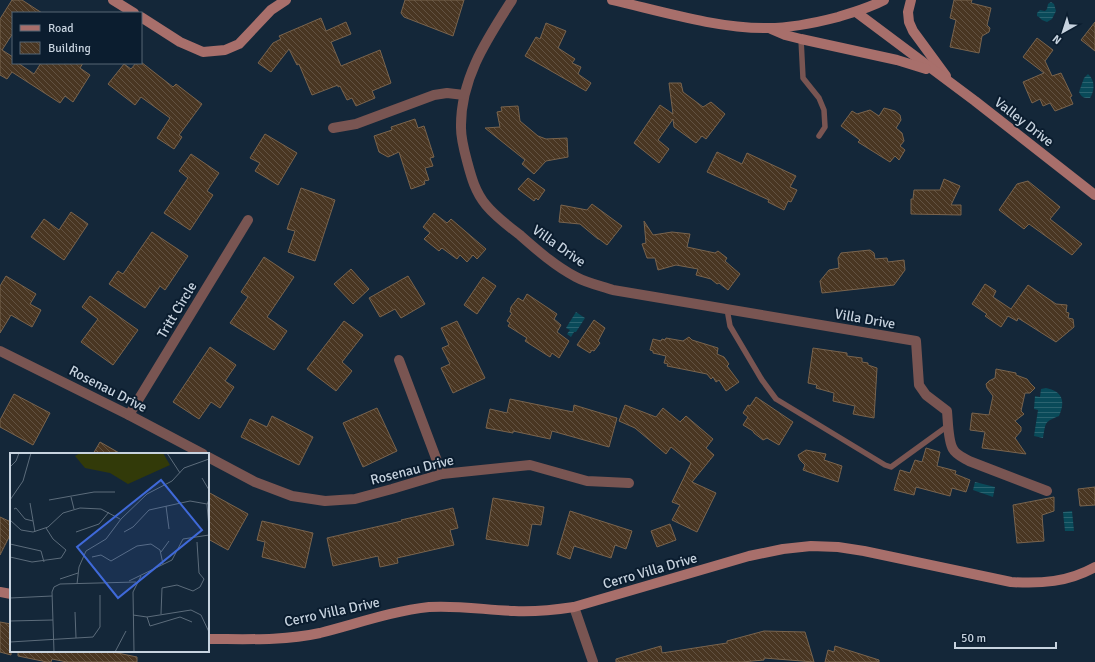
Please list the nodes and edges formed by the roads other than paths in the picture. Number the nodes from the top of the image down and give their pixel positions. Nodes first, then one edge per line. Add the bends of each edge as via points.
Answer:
1 (113, 0) edge
2 (286, 0) edge
3 (512, 0) edge
4 (612, 0) edge
5 (884, 0) edge
6 (911, 0) edge
7 (132, 12) edge
8 (856, 12) junction
9 (142, 18) edge
10 (769, 28) junction
11 (801, 39) junction
12 (935, 72) junction
13 (950, 83) junction
14 (464, 95) junction
15 (333, 128) dead end
16 (819, 136) dead end
17 (1095, 195) edge
18 (248, 220) dead end
19 (727, 309) junction
20 (0, 351) edge
21 (400, 360) dead end
22 (129, 415) junction
23 (949, 425) junction
24 (201, 453) edge
25 (209, 458) edge
26 (442, 474) junction
27 (629, 483) dead end
28 (1047, 491) dead end
29 (1095, 567) edge
30 (0, 592) edge
31 (10, 594) edge
32 (574, 607) junction
33 (209, 639) edge
34 (593, 662) edge

1 - 7 street
2 - 9 street via 271,10 239,44 225,50 203,52 180,42
3 - 14 street, Villa Drive via 479,54
4 - 10 street, Valley Drive via 708,21
5 - 8 street
6 - 13 street via 908,12 913,31
8 - 10 street, Valley Drive via 798,26
8 - 12 street, Valley Drive
10 - 11 street, Valley Drive
11 - 12 street, Valley Drive via 897,60
11 - 16 lane via 803,78 819,98 824,110 825,127
12 - 13 street, Valley Drive
13 - 17 street, Valley Drive
14 - 15 street via 434,95 356,124
14 - 19 street, Villa Drive via 462,143 476,189 486,205 498,217 546,257 576,277 613,290
18 - 22 street, Tritt Circle
19 - 23 street, Villa Drive via 916,341 918,385 926,395 947,411
19 - 23 lane via 730,326 776,399 885,465 891,466
20 - 22 street, Rosenau Drive
21 - 26 street
22 - 24 street, Rosenau Drive
23 - 28 street via 953,449 959,455
25 - 26 street, Rosenau Drive via 255,482 292,496 325,501 355,499
26 - 27 street, Rosenau Drive via 530,465 587,481
29 - 32 street, Cerro Villa Drive via 1067,579 1032,584 864,551 811,546 749,556
30 - 31 street
32 - 33 street, Cerro Villa Drive via 515,611 430,607 404,610 318,633 287,638
32 - 34 street

